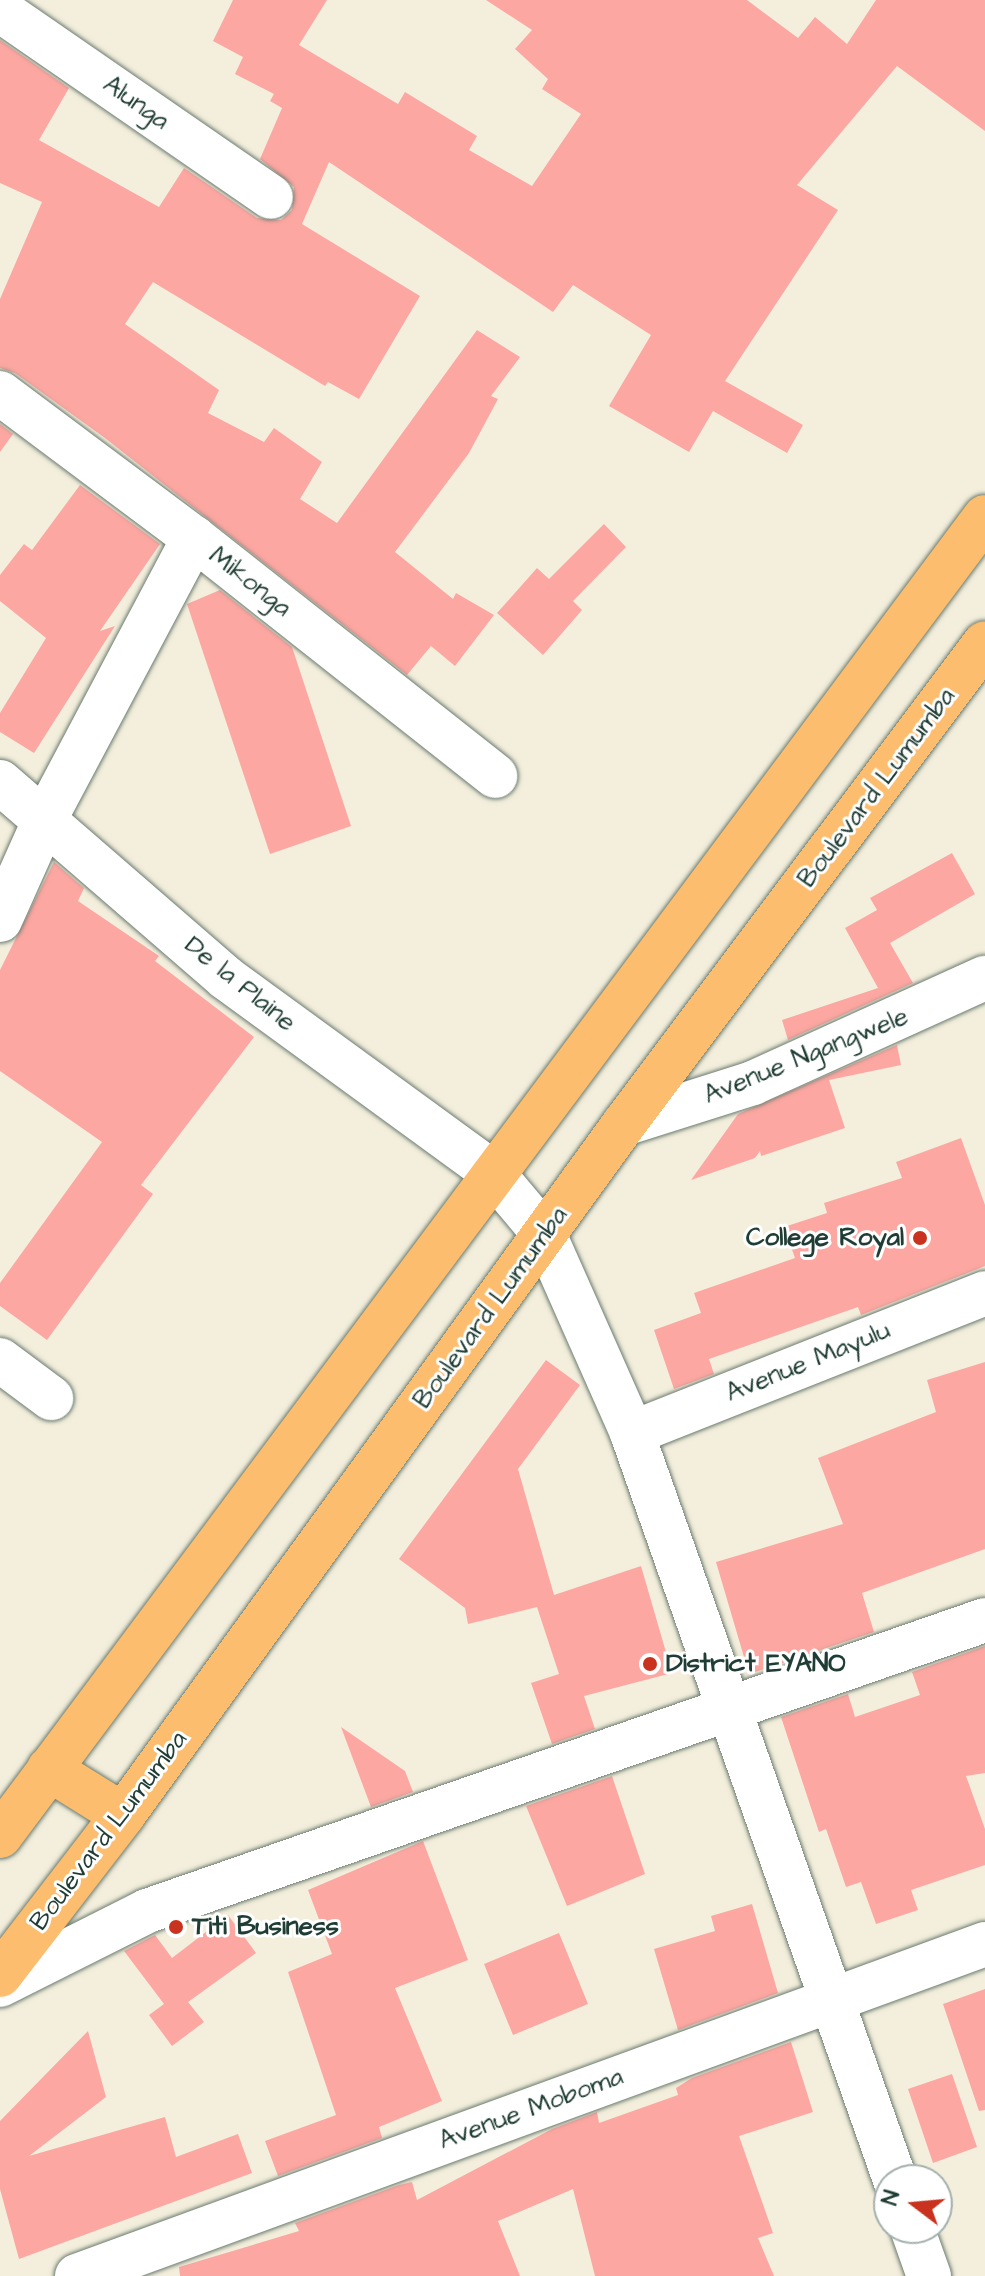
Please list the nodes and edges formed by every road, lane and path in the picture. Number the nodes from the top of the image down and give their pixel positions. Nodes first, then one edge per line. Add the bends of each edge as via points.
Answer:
1 (0, 10) edge
2 (271, 197) dead end
3 (0, 393) edge
4 (985, 517) edge
5 (194, 538) junction
6 (985, 643) edge
7 (495, 776) dead end
8 (0, 782) edge
9 (46, 817) junction
10 (0, 920) edge
11 (985, 978) edge
12 (624, 1124) junction
13 (492, 1172) junction
14 (544, 1234) junction
15 (985, 1293) edge
16 (0, 1360) edge
17 (51, 1398) dead end
18 (632, 1433) junction
19 (985, 1620) edge
20 (731, 1709) junction
21 (49, 1769) junction
22 (123, 1815) junction
23 (0, 1836) edge
24 (985, 1944) edge
25 (0, 1975) edge
26 (0, 1985) edge
27 (831, 2001) junction
28 (889, 2164) edge
29 (918, 2244) edge
30 (77, 2276) edge
31 (929, 2276) edge

1 - 2 street, Alunga
3 - 5 street, Mikonga
4 - 13 highway
5 - 7 street, Mikonga
5 - 9 street
6 - 12 highway, Boulevard Lumumba
8 - 9 street, De la Plaine
9 - 10 street
9 - 13 street, De la Plaine via 226,978
11 - 12 street, Avenue Ngangwele via 753,1083
12 - 14 highway, Boulevard Lumumba
13 - 14 street, De la Plaine
13 - 21 highway
14 - 18 street, De la Plaine
14 - 22 highway, Boulevard Lumumba
15 - 18 street, Avenue Mayulu
16 - 17 street
18 - 20 street, De la Plaine
19 - 20 street
20 - 26 street via 147,1911
20 - 27 street, De la Plaine
21 - 22 highway
21 - 23 highway
22 - 25 highway, Boulevard Lumumba
24 - 27 street, Avenue Moboma
27 - 28 street, De la Plaine
27 - 30 street, Avenue Moboma
29 - 31 street

